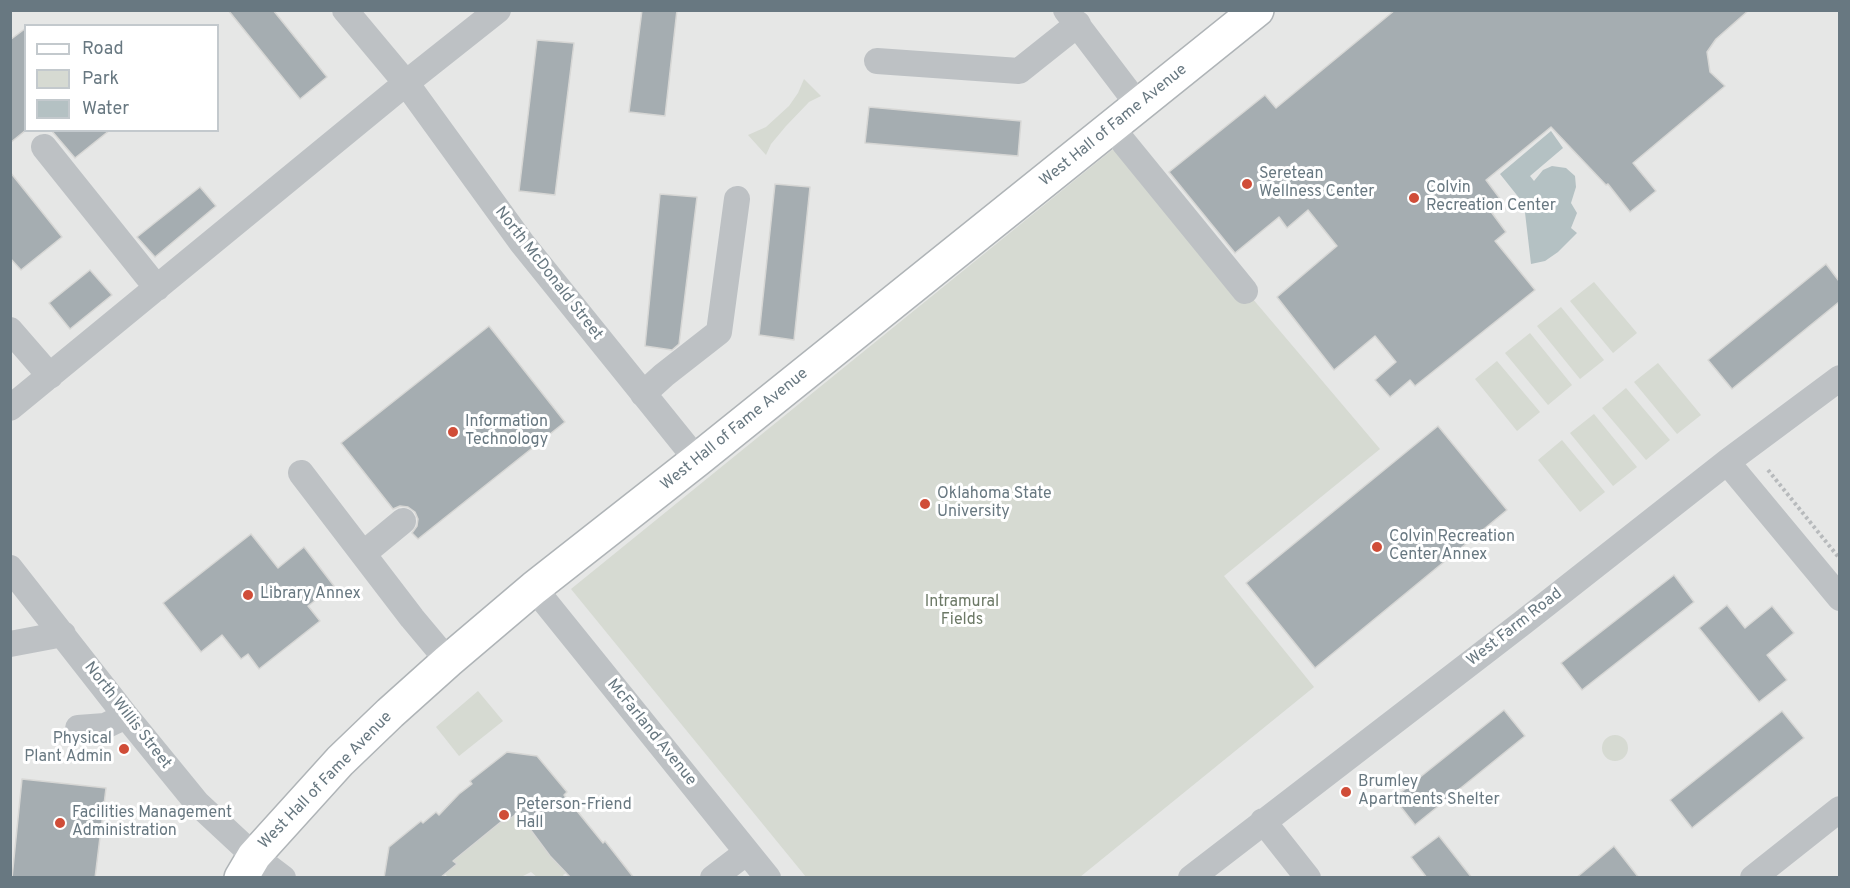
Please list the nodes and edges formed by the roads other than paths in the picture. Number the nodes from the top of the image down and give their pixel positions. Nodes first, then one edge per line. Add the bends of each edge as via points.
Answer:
1 (345, 10) edge
2 (498, 10) edge
3 (1257, 10) edge
4 (1071, 17) edge
5 (877, 61) dead end
6 (406, 83) junction
7 (1139, 106) junction
8 (1112, 128) junction
9 (44, 147) dead end
10 (737, 199) dead end
11 (157, 288) junction
12 (1245, 291) dead end
13 (10, 330) edge
14 (50, 376) junction
15 (1839, 378) edge
16 (643, 394) junction
17 (10, 408) edge
18 (697, 460) junction
19 (1727, 462) junction
20 (301, 474) dead end
21 (403, 521) dead end
22 (363, 554) junction
23 (10, 568) edge
24 (534, 588) junction
25 (1839, 598) edge
26 (63, 634) junction
27 (10, 644) edge
28 (448, 661) junction
29 (126, 716) junction
30 (78, 728) dead end
31 (1839, 809) edge
32 (1263, 821) junction
33 (747, 852) junction
34 (247, 867) edge
35 (283, 878) edge
36 (713, 878) edge
37 (768, 878) edge
38 (1191, 878) edge
39 (1308, 878) edge
40 (1753, 878) edge

1 - 6 street, North McDonald Street
2 - 6 street
3 - 7 main road, West Hall of Fame Avenue
4 - 5 street via 1019,71
4 - 7 street
6 - 11 street
6 - 16 street, North McDonald Street via 522,243
7 - 8 main road, West Hall of Fame Avenue
8 - 12 street
8 - 18 main road, West Hall of Fame Avenue
9 - 11 street
10 - 16 street via 719,332
11 - 14 street
13 - 14 street
14 - 17 street
15 - 19 street, West Farm Road
16 - 18 street, North McDonald Street
18 - 24 main road, West Hall of Fame Avenue
19 - 25 street
19 - 32 street, West Farm Road
20 - 22 street
21 - 22 street
22 - 28 street
23 - 26 street, North Willis Street
24 - 28 main road, West Hall of Fame Avenue
24 - 33 street, McFarland Avenue
26 - 27 street
26 - 29 street, North Willis Street
28 - 34 main road, West Hall of Fame Avenue via 340,761
29 - 30 street via 105,726
29 - 34 street, North Willis Street
31 - 40 street
32 - 38 street, West Farm Road
32 - 39 street
33 - 36 street
33 - 37 street, McFarland Avenue
34 - 35 street, North Willis Street

